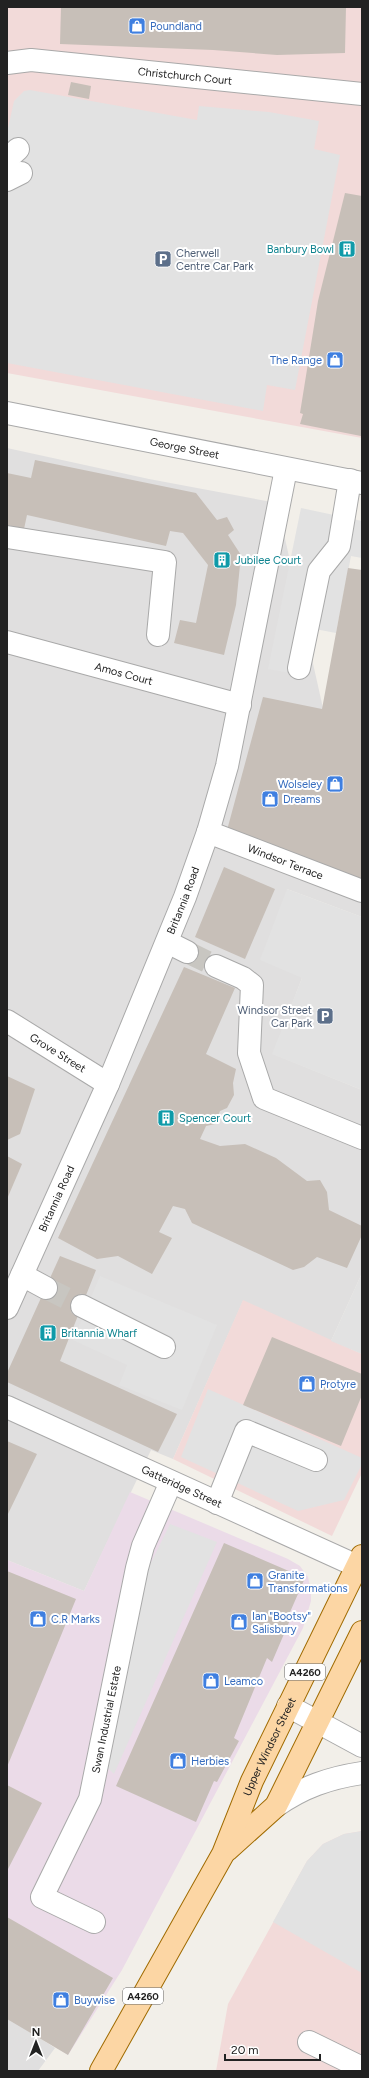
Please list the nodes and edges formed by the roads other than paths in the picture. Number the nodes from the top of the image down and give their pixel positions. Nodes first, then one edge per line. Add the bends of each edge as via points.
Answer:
1 (7, 63) edge
2 (362, 94) edge
3 (7, 414) edge
4 (286, 469) junction
5 (356, 482) edge
6 (7, 537) edge
7 (158, 635) dead end
8 (7, 642) edge
9 (299, 668) dead end
10 (240, 705) junction
11 (208, 832) junction
12 (362, 891) edge
13 (167, 942) junction
14 (187, 952) tunnel mouth
15 (216, 966) tunnel mouth
16 (7, 1021) edge
17 (108, 1084) junction
18 (362, 1138) edge
19 (22, 1274) junction
20 (46, 1288) tunnel mouth
21 (82, 1306) tunnel mouth
22 (7, 1308) edge
23 (164, 1347) dead end
24 (7, 1407) edge
25 (316, 1460) dead end
26 (171, 1482) junction
27 (217, 1503) junction
28 (360, 1561) edge
29 (362, 1632) edge
30 (288, 1706) junction
31 (318, 1722) junction
32 (362, 1746) edge
33 (362, 1774) edge
34 (276, 1806) junction
35 (223, 1854) junction
36 (94, 1922) dead end
37 (309, 2042) dead end
38 (362, 2068) edge
39 (101, 2071) edge

1 - 2 street, Christchurch Court via 31,60
3 - 4 street, George Street
4 - 5 street, George Street
4 - 10 street, Britannia Road
5 - 9 street via 339,546 319,571
6 - 7 street via 165,562
8 - 10 street, Amos Court
10 - 11 street, Britannia Road via 228,766
11 - 12 street, Windsor Terrace
11 - 13 street, Britannia Road via 186,897
13 - 14 street
13 - 17 street, Britannia Road
15 - 18 street via 252,985 249,1053 264,1098
16 - 17 street, Grove Street
17 - 19 street, Britannia Road
19 - 20 street
19 - 22 street, Britannia Road
21 - 23 street
24 - 26 street, Gatteridge Street
25 - 27 street via 246,1431
26 - 27 street, Gatteridge Street
26 - 36 street, Swan Industrial Estate via 143,1546 137,1568 90,1799 42,1896
27 - 28 street, Gatteridge Street
28 - 30 main road, Upper Windsor Street / A4260
29 - 31 main road, Upper Windsor Street / A4260
30 - 31 street
30 - 35 main road, Upper Windsor Street / A4260 via 252,1781
31 - 32 street
31 - 34 main road, Upper Windsor Street / A4260
33 - 34 street via 313,1784
34 - 35 main road, Upper Windsor Street / A4260
35 - 39 main road, Upper Windsor Street / A4260
37 - 38 street

